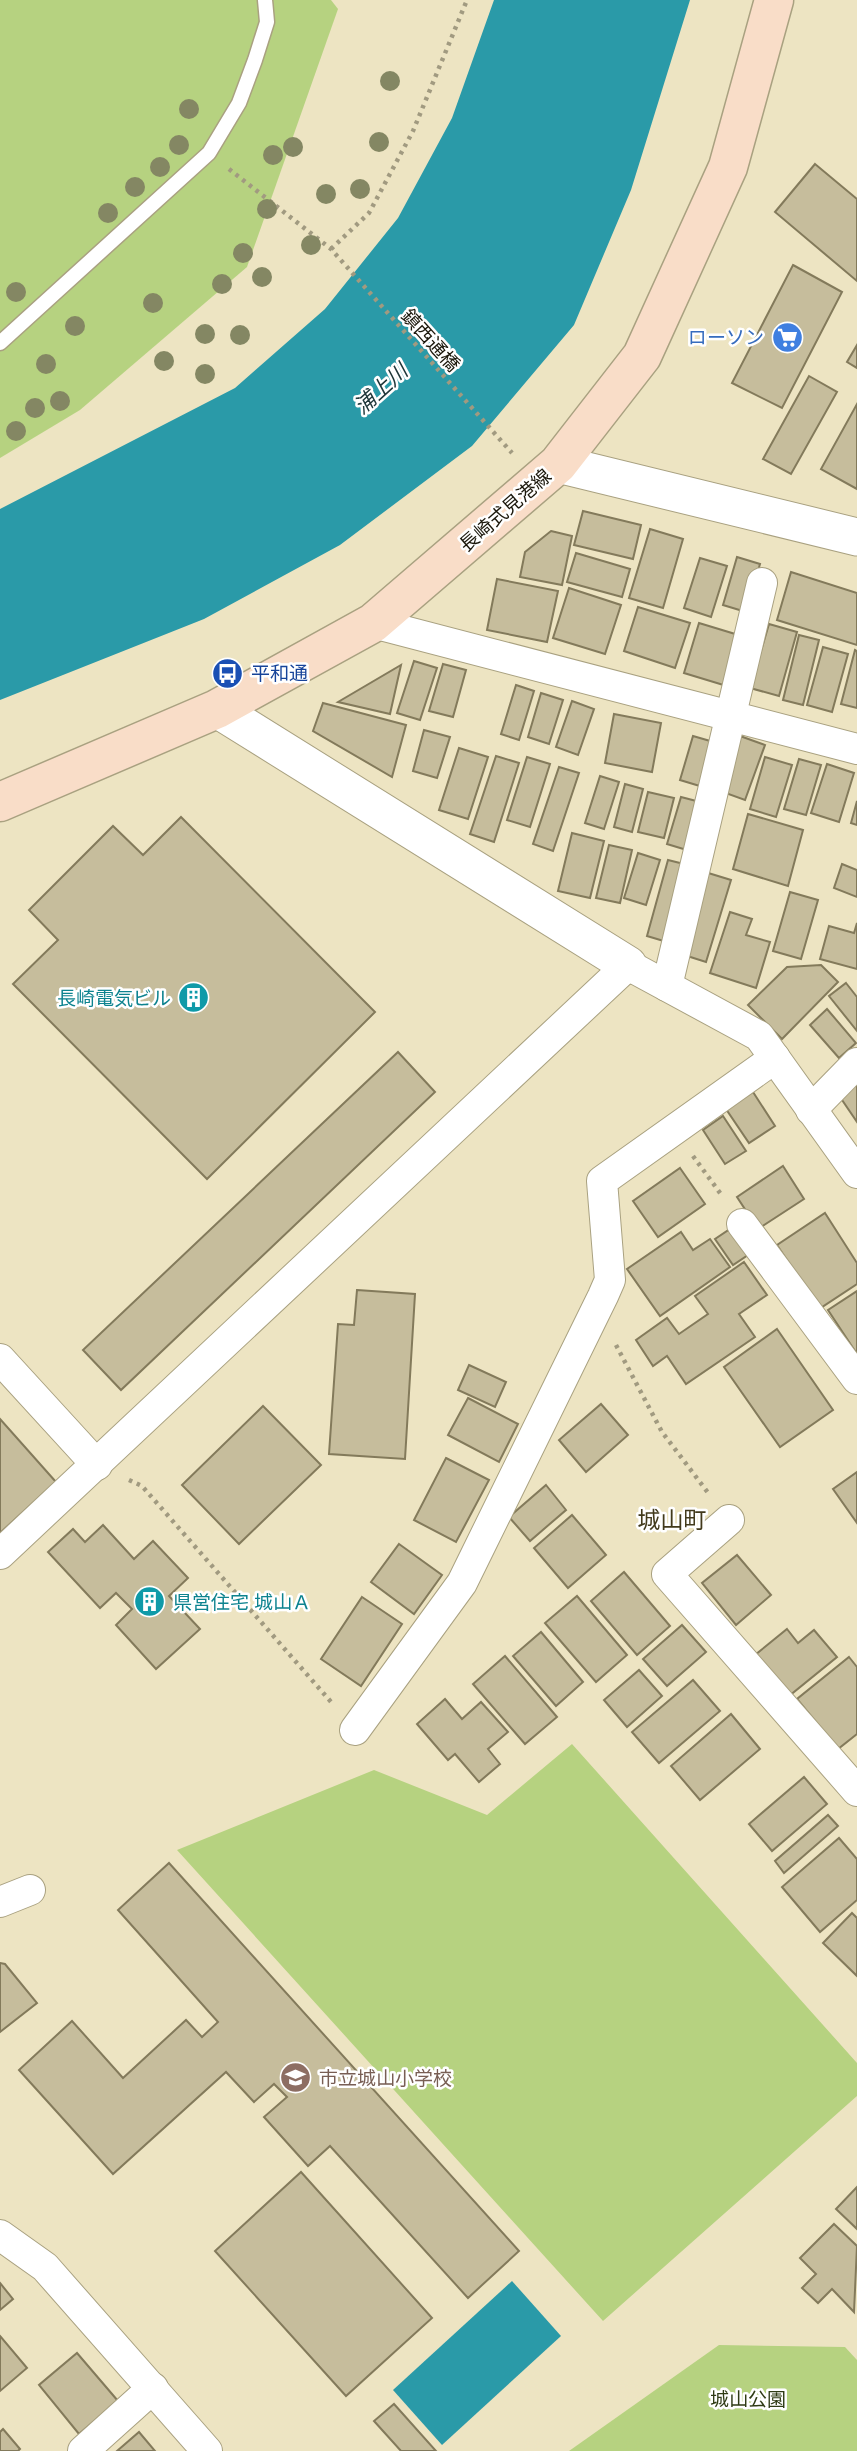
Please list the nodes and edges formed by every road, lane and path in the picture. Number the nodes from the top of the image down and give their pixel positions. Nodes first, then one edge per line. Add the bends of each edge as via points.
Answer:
1 (265, 0) edge
2 (467, 0) edge
3 (774, 0) edge
4 (209, 153) junction
5 (331, 250) junction
6 (0, 343) edge
7 (511, 450) dead end
8 (558, 464) junction
9 (857, 537) edge
10 (762, 583) dead end
11 (373, 623) junction
12 (217, 709) junction
13 (731, 718) junction
14 (857, 748) edge
15 (0, 802) edge
16 (628, 965) junction
17 (667, 986) junction
18 (775, 1058) junction
19 (857, 1063) edge
20 (811, 1110) junction
21 (675, 1129) junction
22 (857, 1174) edge
23 (742, 1224) joint
24 (597, 1308) junction
25 (0, 1359) edge
26 (857, 1380) edge
27 (97, 1465) junction
28 (729, 1520) joint
29 (0, 1554) edge
30 (355, 1730) joint
31 (857, 1791) edge
32 (30, 1889) dead end
33 (0, 1902) edge
34 (0, 2235) edge
35 (153, 2388) junction
36 (83, 2451) edge
37 (207, 2451) edge

1 - 4 lane via 267,22 256,60 239,103
2 - 5 path via 413,131 369,213
3 - 8 main road, 長崎式見港線 via 727,167 642,356
4 - 5 path, 鎮西通橋
4 - 6 lane
5 - 7 path, 鎮西通橋
8 - 9 street
8 - 11 main road, 長崎式見港線
10 - 13 street
11 - 12 main road, 長崎式見港線
11 - 13 street
12 - 15 main road, 長崎式見港線
12 - 16 street
13 - 14 street
13 - 17 street
16 - 17 street
16 - 27 street
17 - 18 street via 759,1036
18 - 20 street
18 - 21 street
19 - 20 street
20 - 22 street
21 - 23 path
21 - 24 street via 602,1181 610,1280
23 - 26 street
24 - 28 path via 662,1432
24 - 30 street via 462,1583
25 - 27 street
27 - 29 street
27 - 30 path via 142,1486
28 - 31 street via 667,1574
32 - 33 street
34 - 35 street via 45,2267
35 - 36 street
35 - 37 street

